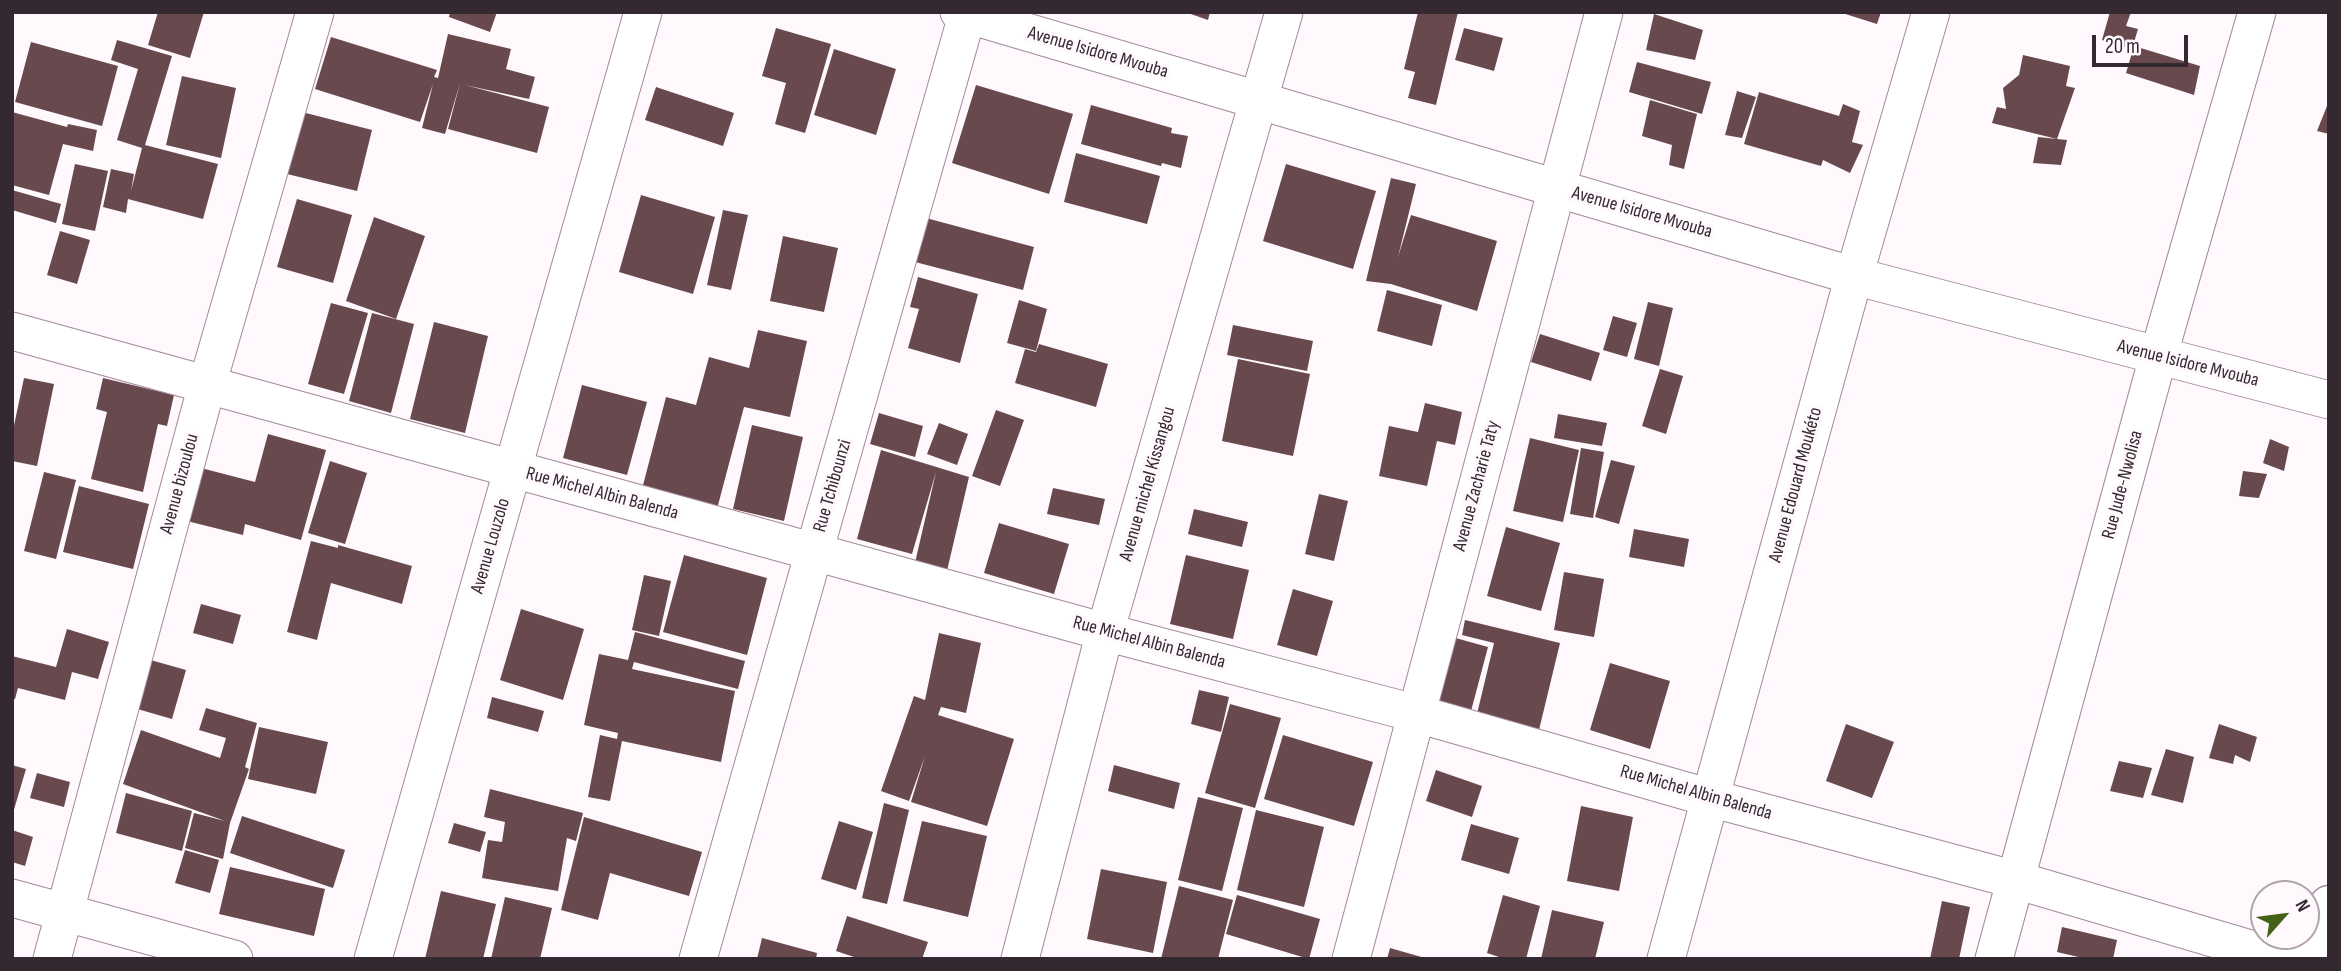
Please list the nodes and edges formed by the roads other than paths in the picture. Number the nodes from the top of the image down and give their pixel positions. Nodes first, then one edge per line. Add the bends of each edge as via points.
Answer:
1 (315, 12) edge
2 (643, 12) edge
3 (1284, 12) edge
4 (1604, 12) edge
5 (1931, 12) edge
6 (2257, 12) edge
7 (964, 13) edge
8 (1260, 101) junction
9 (1555, 188) junction
10 (1854, 275) junction
11 (12, 331) edge
12 (2158, 357) junction
13 (207, 385) junction
14 (2329, 400) edge
15 (512, 469) junction
16 (815, 552) junction
17 (1105, 632) junction
18 (1418, 714) junction
19 (1710, 798) junction
20 (2016, 880) junction
21 (12, 898) edge
22 (2329, 905) edge
23 (65, 912) junction
24 (52, 959) edge
25 (234, 959) edge
26 (373, 959) edge
27 (698, 959) edge
28 (1020, 959) edge
29 (1351, 959) edge
30 (1666, 959) edge
31 (1994, 959) edge
32 (2284, 959) edge
33 (2314, 959) edge

1 - 13 street, Avenue bizoulou
2 - 15 street, Avenue Louzolo
3 - 8 street, Avenue michel Kissangou
4 - 9 street, Avenue Zacharie Taty
5 - 10 street, Avenue Edouard Moukéto
6 - 12 street, Rue Jude-Nwolisa
7 - 8 street, Avenue Isidore Mvouba
7 - 16 street, Rue Tchibounzi
8 - 9 street, Avenue Isidore Mvouba
8 - 17 street, Avenue michel Kissangou
9 - 10 street, Avenue Isidore Mvouba
9 - 18 street, Avenue Zacharie Taty
10 - 12 street, Avenue Isidore Mvouba
10 - 19 street, Avenue Edouard Moukéto
11 - 13 street, Rue Michel Albin Balenda
12 - 14 street, Avenue Isidore Mvouba
12 - 20 street, Rue Jude-Nwolisa
13 - 15 street, Rue Michel Albin Balenda
13 - 23 street, Avenue bizoulou
15 - 16 street, Rue Michel Albin Balenda
15 - 26 street, Avenue Louzolo
16 - 17 street, Rue Michel Albin Balenda
16 - 27 street, Rue Tchibounzi
17 - 18 street, Rue Michel Albin Balenda
17 - 28 street, Avenue michel Kissangou
18 - 19 street, Rue Michel Albin Balenda
18 - 29 street, Avenue Zacharie Taty
19 - 20 street, Rue Michel Albin Balenda
19 - 30 street, Avenue Edouard Moukéto
20 - 31 street, Rue Jude-Nwolisa
20 - 32 street, Rue Michel Albin Balenda
21 - 23 street
22 - 33 street
23 - 24 street, Avenue bizoulou
23 - 25 street

